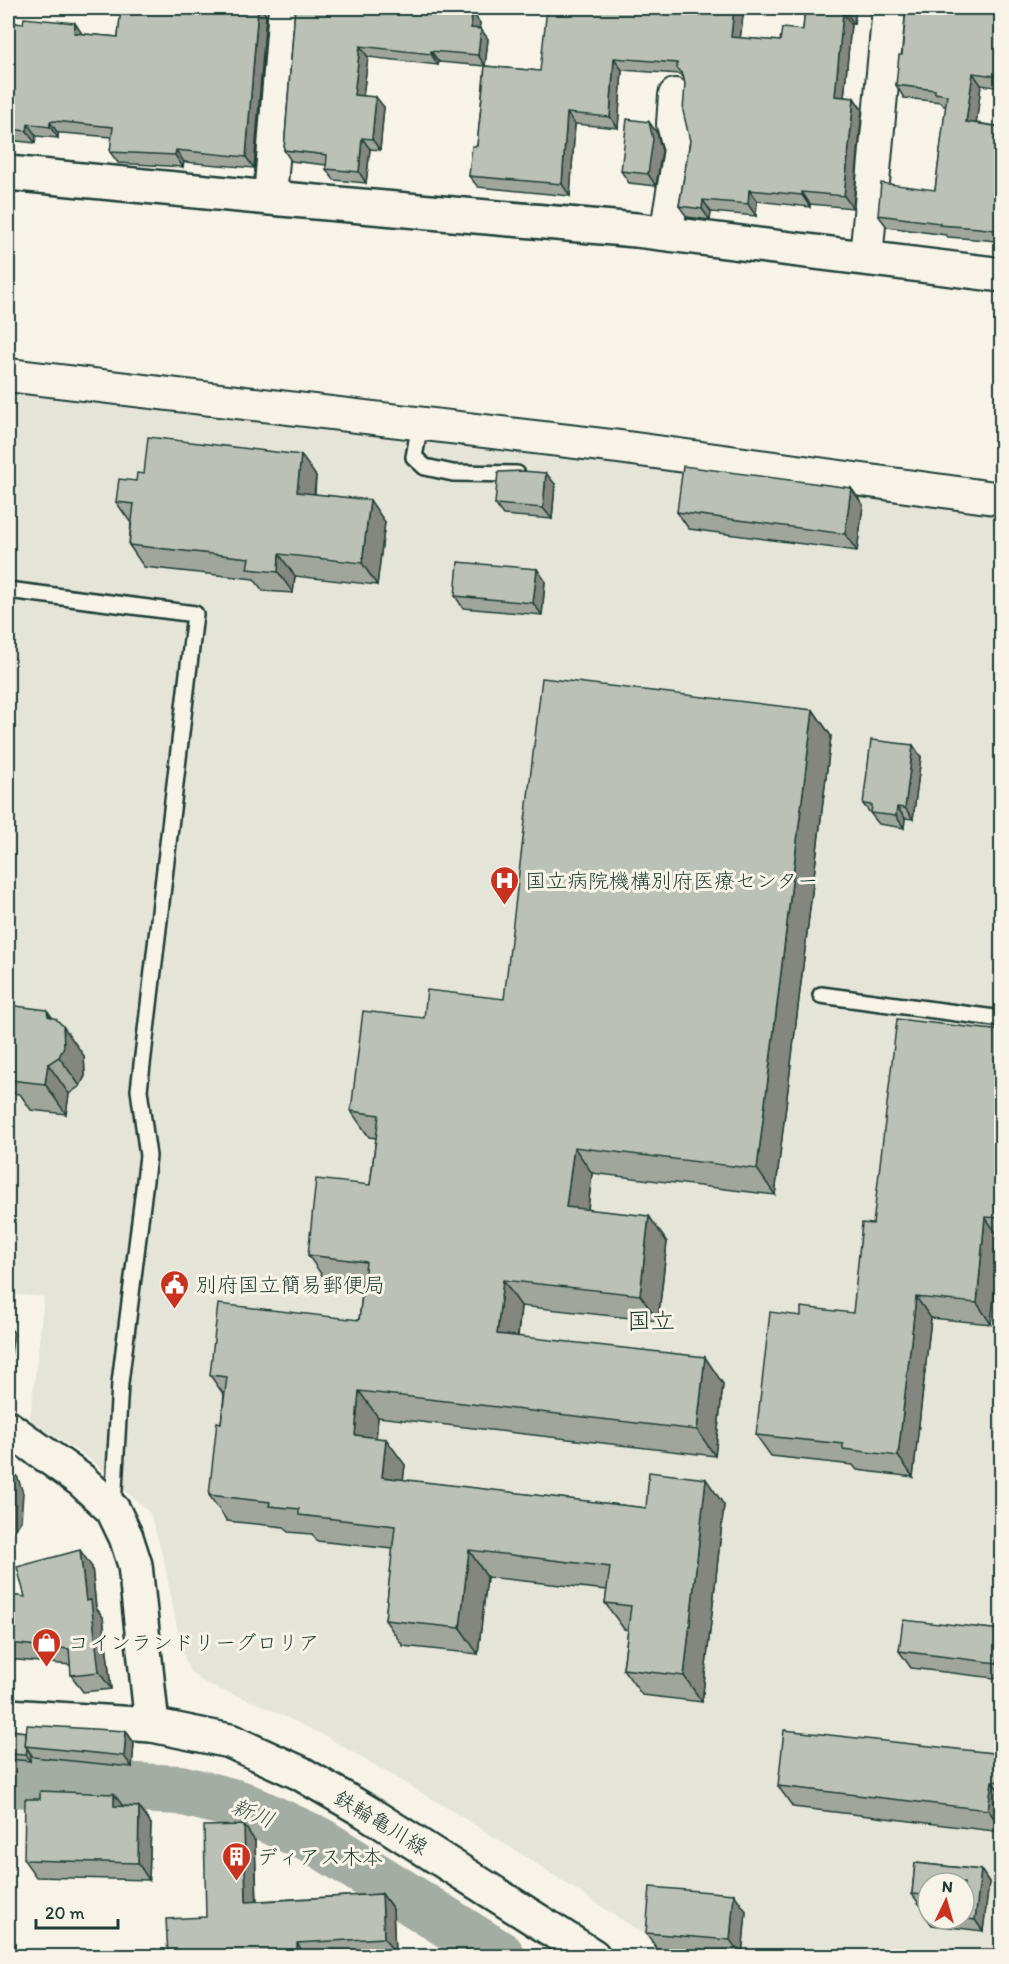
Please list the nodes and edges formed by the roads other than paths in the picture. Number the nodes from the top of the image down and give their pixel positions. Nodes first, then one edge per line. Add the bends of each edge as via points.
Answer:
1 (285, 8) edge
2 (889, 8) edge
3 (675, 95) dead end
4 (8, 173) edge
5 (270, 198) junction
6 (666, 234) junction
7 (866, 258) junction
8 (1002, 275) edge
9 (8, 375) edge
10 (420, 424) junction
11 (525, 474) edge
12 (1002, 499) edge
13 (8, 591) edge
14 (821, 996) dead end
15 (1002, 1019) edge
16 (8, 1428) edge
17 (113, 1510) junction
18 (8, 1716) edge
19 (152, 1725) junction
20 (594, 1956) edge

1 - 5 street
2 - 7 street
3 - 6 street via 673,124 680,150
4 - 5 street
5 - 6 street
6 - 7 street
7 - 8 street
9 - 10 street
10 - 11 lane via 414,457 425,467 453,473
10 - 12 street
13 - 17 lane via 195,614 139,1090 148,1156 120,1383
14 - 15 lane
16 - 17 street via 81,1480
17 - 19 street via 135,1565
18 - 19 street, 鉄輪亀川線
19 - 20 street, 鉄輪亀川線 via 230,1741 300,1773

